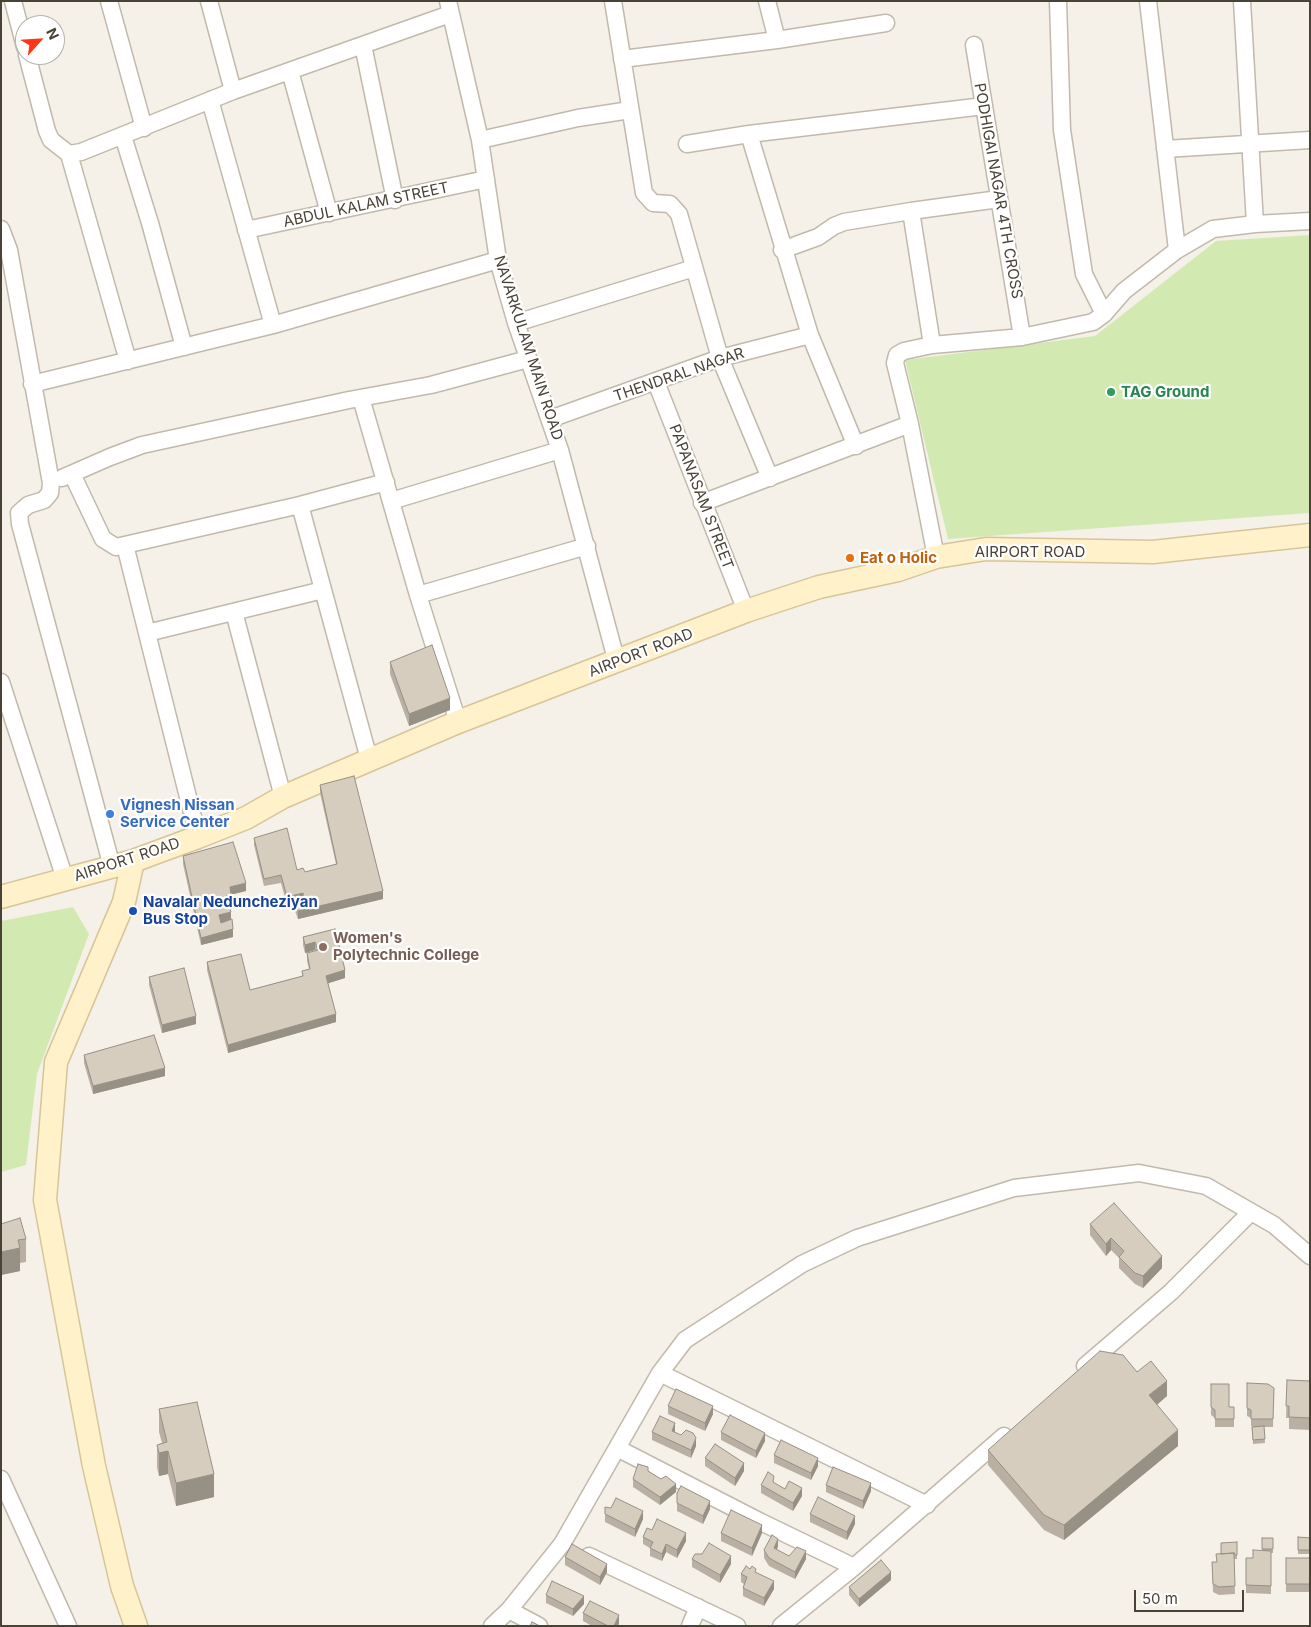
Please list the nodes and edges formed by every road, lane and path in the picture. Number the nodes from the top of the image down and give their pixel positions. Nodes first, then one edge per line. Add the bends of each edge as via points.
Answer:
1 (13, 1) edge
2 (109, 1) edge
3 (209, 1) edge
4 (613, 1) edge
5 (767, 1) edge
6 (1058, 1) edge
7 (1148, 1) edge
8 (1242, 1) edge
9 (449, 8) edge
10 (17, 15) edge
11 (886, 23) dead end
12 (777, 40) junction
13 (363, 45) junction
14 (974, 45) dead end
15 (622, 59) junction
16 (30, 65) edge
17 (290, 70) junction
18 (233, 91) junction
19 (210, 100) junction
20 (984, 106) junction
21 (630, 110) junction
22 (144, 128) junction
23 (748, 134) junction
24 (123, 136) junction
25 (480, 140) junction
26 (1310, 140) edge
27 (687, 144) dead end
28 (1252, 144) junction
29 (1165, 149) junction
30 (69, 154) junction
31 (486, 179) junction
32 (1000, 199) junction
33 (395, 200) junction
34 (911, 211) junction
35 (330, 213) junction
36 (1310, 221) edge
37 (1255, 224) junction
38 (1, 229) edge
39 (246, 230) junction
40 (782, 250) junction
41 (1176, 250) junction
42 (498, 260) junction
43 (694, 268) junction
44 (1104, 314) junction
45 (516, 323) junction
46 (273, 325) junction
47 (810, 336) junction
48 (1022, 337) junction
49 (932, 344) junction
50 (184, 347) junction
51 (720, 358) junction
52 (528, 360) junction
53 (128, 361) junction
54 (656, 382) junction
55 (32, 384) junction
56 (361, 398) junction
57 (550, 419) junction
58 (910, 424) junction
59 (856, 446) junction
60 (560, 450) junction
61 (72, 474) junction
62 (770, 478) junction
63 (386, 482) junction
64 (51, 483) junction
65 (391, 501) junction
66 (702, 503) junction
67 (300, 505) junction
68 (1310, 535) edge
69 (124, 545) junction
70 (587, 546) junction
71 (936, 557) junction
72 (323, 590) junction
73 (418, 595) junction
74 (234, 612) junction
75 (746, 612) junction
76 (147, 633) junction
77 (617, 663) junction
78 (1, 682) edge
79 (458, 722) junction
80 (369, 759) junction
81 (283, 797) junction
82 (198, 837) junction
83 (123, 864) junction
84 (65, 879) junction
85 (1, 897) edge
86 (1251, 1212) junction
87 (1310, 1256) edge
88 (660, 1373) junction
89 (1070, 1379) edge
90 (1018, 1425) edge
91 (617, 1448) junction
92 (1, 1480) edge
93 (927, 1504) junction
94 (562, 1544) junction
95 (854, 1567) junction
96 (698, 1608) junction
97 (509, 1610) junction
98 (68, 1626) edge
99 (136, 1626) edge
100 (492, 1626) edge
101 (539, 1626) edge
102 (690, 1626) edge
103 (737, 1626) edge
104 (781, 1626) edge

1 - 10 street
2 - 22 street
3 - 18 street
4 - 15 street
5 - 12 street
6 - 44 street via 1062,130 1084,274
7 - 29 street
8 - 28 street
9 - 13 street
9 - 25 street, NAVARKULAM MAIN ROAD
11 - 12 street
12 - 15 street
13 - 17 street
13 - 33 street
14 - 20 street, PODHIGAI NAGAR 4TH CROSS
15 - 21 street
16 - 30 street via 46,131 50,140
17 - 18 street
17 - 35 street
18 - 19 street
19 - 22 street
19 - 39 street
20 - 23 street
20 - 32 street, PODHIGAI NAGAR 4TH CROSS
21 - 25 street
21 - 43 street via 644,193 653,203 670,204 679,214
22 - 24 street
23 - 27 street
23 - 40 street
24 - 30 street
24 - 50 street
25 - 31 street, NAVARKULAM MAIN ROAD
26 - 28 street
28 - 29 street
28 - 37 street
29 - 41 street
30 - 53 street
31 - 33 street, ABDUL KALAM STREET
31 - 42 street, NAVARKULAM MAIN ROAD
32 - 34 street
32 - 48 street, PODHIGAI NAGAR 4TH CROSS
33 - 35 street, ABDUL KALAM STREET
34 - 40 street via 844,222 818,238
34 - 49 street
35 - 39 street, ABDUL KALAM STREET
36 - 37 street
37 - 41 street via 1213,230
38 - 55 street via 9,250
39 - 46 street
40 - 47 street
41 - 44 street via 1124,291
42 - 45 street, NAVARKULAM MAIN ROAD
42 - 46 street
43 - 45 street
43 - 51 street
44 - 48 street via 1093,322
45 - 52 street, NAVARKULAM MAIN ROAD
46 - 50 street
47 - 51 street, THENDRAL NAGAR
47 - 59 street
48 - 49 street
49 - 58 street via 904,350 895,363
50 - 53 street
51 - 54 street, THENDRAL NAGAR
51 - 62 street
52 - 56 street
52 - 57 street, NAVARKULAM MAIN ROAD
53 - 55 street
54 - 57 street, THENDRAL NAGAR
54 - 66 street, PAPANASAM STREET
55 - 64 street
56 - 61 street via 142,445
56 - 63 street
57 - 60 street, NAVARKULAM MAIN ROAD
58 - 59 street
58 - 71 street
59 - 62 street
60 - 65 street
60 - 70 street, NAVARKULAM MAIN ROAD
61 - 64 street
61 - 69 street via 103,539 116,547
62 - 66 street
63 - 65 street
63 - 67 street
64 - 83 street via 50,493 44,500 28,505 19,513 20,524
65 - 73 street
66 - 75 street, PAPANASAM STREET
67 - 69 street
67 - 72 street
68 - 71 street, AIRPORT ROAD via 1153,552 986,549
69 - 76 street
70 - 73 street
70 - 77 street, NAVARKULAM MAIN ROAD
71 - 75 street, AIRPORT ROAD via 898,570 819,587
72 - 74 street
72 - 80 street
73 - 79 street
74 - 76 street
74 - 81 street
75 - 77 street, AIRPORT ROAD
76 - 82 street
77 - 79 street, AIRPORT ROAD
78 - 84 street
79 - 80 street, AIRPORT ROAD
80 - 81 street, AIRPORT ROAD
81 - 82 street, AIRPORT ROAD via 246,818
82 - 83 street, AIRPORT ROAD
83 - 84 street, AIRPORT ROAD
83 - 99 street via 124,902 56,1062 46,1200 94,1466 122,1586
84 - 85 street, AIRPORT ROAD
86 - 87 street via 1274,1225
86 - 88 street via 1206,1186 1140,1173 1014,1188 857,1238 802,1264 685,1340
86 - 89 street via 1171,1292
88 - 91 street
88 - 93 street
90 - 93 street
91 - 94 street
91 - 95 street
92 - 98 street
93 - 95 street
94 - 96 street
94 - 97 street
95 - 104 street
96 - 102 street
96 - 103 street
97 - 100 street
97 - 101 street

